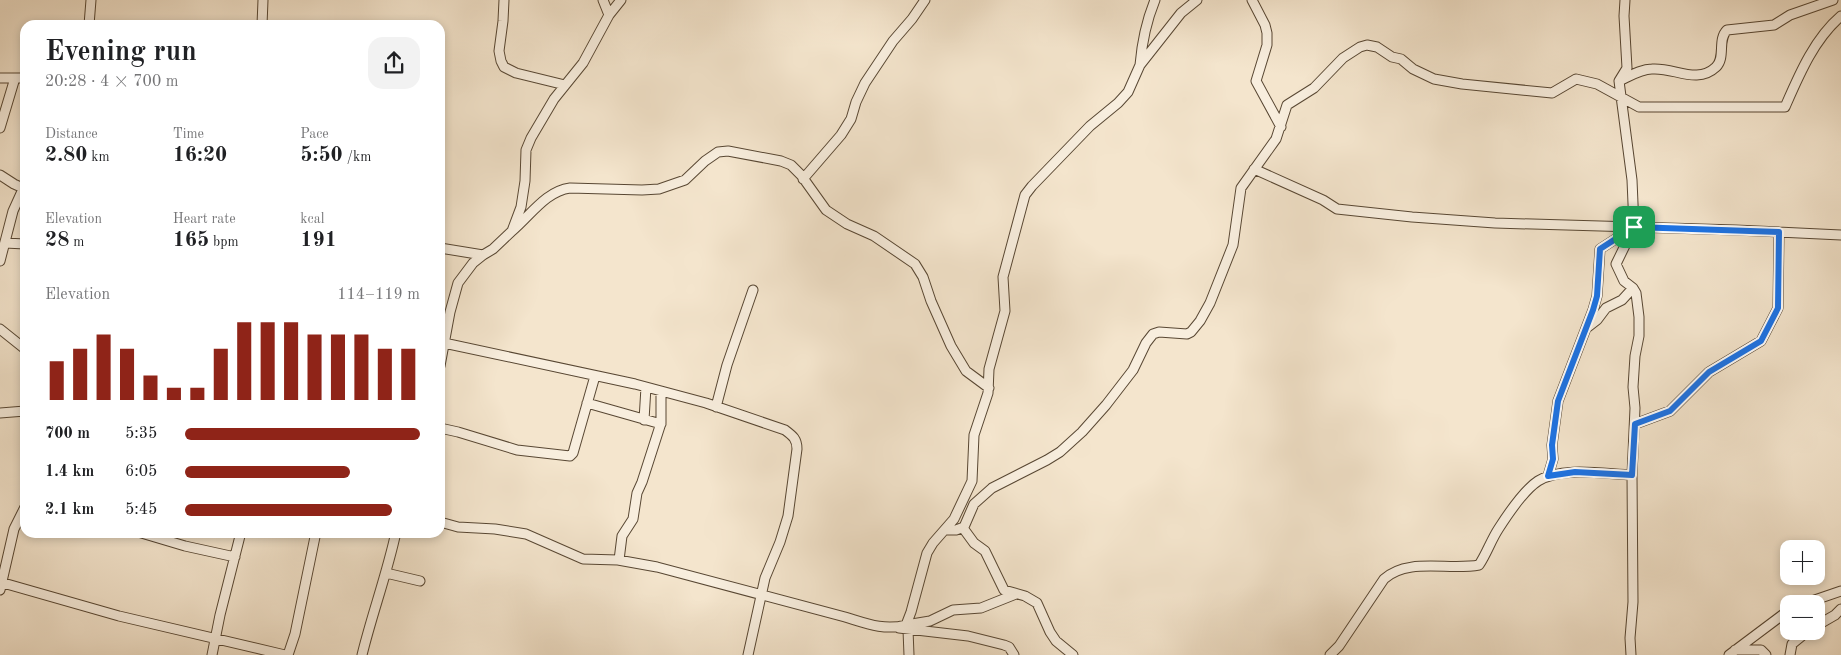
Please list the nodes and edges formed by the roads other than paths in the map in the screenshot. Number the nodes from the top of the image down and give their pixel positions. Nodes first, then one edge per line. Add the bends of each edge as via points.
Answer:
1 (92, 0) edge
2 (263, 0) edge
3 (504, 0) edge
4 (603, 0) edge
5 (621, 0) edge
6 (925, 0) edge
7 (1155, 0) edge
8 (1198, 0) edge
9 (1252, 0) edge
10 (1625, 0) edge
11 (1833, 0) edge
12 (609, 15) junction
13 (1841, 16) edge
14 (89, 20) edge
15 (262, 20) edge
16 (1140, 65) junction
17 (0, 78) edge
18 (20, 78) edge
19 (1619, 81) junction
20 (565, 85) junction
21 (1622, 96) junction
22 (1281, 127) junction
23 (0, 128) edge
24 (1254, 169) junction
25 (0, 175) edge
26 (804, 179) junction
27 (20, 187) edge
28 (20, 197) edge
29 (1634, 227) junction
30 (512, 231) junction
31 (1779, 232) junction
32 (1841, 235) edge
33 (20, 244) edge
34 (3, 246) edge
35 (445, 249) edge
36 (483, 254) junction
37 (0, 261) edge
38 (1633, 288) junction
39 (752, 290) dead end
40 (0, 329) edge
41 (1586, 329) junction
42 (445, 331) edge
43 (445, 338) edge
44 (20, 345) edge
45 (595, 376) junction
46 (646, 387) junction
47 (989, 388) junction
48 (661, 392) junction
49 (587, 403) junction
50 (716, 407) junction
51 (20, 412) edge
52 (0, 414) edge
53 (644, 420) junction
54 (661, 424) junction
55 (1635, 424) junction
56 (445, 429) edge
57 (1632, 475) junction
58 (1548, 476) junction
59 (20, 517) edge
60 (445, 523) edge
61 (962, 528) junction
62 (945, 530) junction
63 (158, 538) edge
64 (240, 538) edge
65 (315, 538) edge
66 (395, 538) edge
67 (235, 557) junction
68 (619, 560) junction
69 (386, 573) junction
70 (420, 581) dead end
71 (1, 585) edge
72 (1841, 591) edge
73 (1016, 594) junction
74 (761, 596) junction
75 (1825, 596) edge
76 (1841, 609) edge
77 (1780, 617) edge
78 (1825, 621) edge
79 (904, 627) junction
80 (215, 639) junction
81 (1797, 640) edge
82 (1732, 652) edge
83 (212, 655) edge
84 (286, 655) edge
85 (362, 655) edge
86 (748, 655) edge
87 (909, 655) edge
88 (1014, 655) edge
89 (1073, 655) edge
90 (1330, 655) edge
91 (1631, 655) edge
92 (1766, 655) edge
93 (1790, 655) edge

1 - 14 street
2 - 15 street
3 - 20 street via 500,51 504,67
4 - 12 street
5 - 12 street
6 - 26 street via 892,41 865,84 841,135
7 - 16 street via 1146,21
8 - 16 street via 1181,13
9 - 22 street via 1267,33 1256,81
10 - 19 street via 1627,68
11 - 19 street via 1790,15 1774,25 1727,30 1722,38 1720,62 1710,72 1692,76 1652,68
12 - 20 street via 582,63
13 - 21 street via 1829,26 1809,56 1785,107 1639,107
16 - 47 street via 1128,92 1090,126 1025,195 1003,277 1005,311 989,369
17 - 18 street
18 - 23 street
19 - 21 street
20 - 30 street via 526,150 521,207
21 - 22 street via 1597,84 1576,79 1552,93 1434,79 1401,59 1367,45 1343,58 1314,88 1290,101
21 - 29 street
22 - 24 street via 1268,152
24 - 29 street via 1337,209 1412,218
24 - 61 street via 1241,188 1233,245 1219,282 1191,332 1153,334 1133,370 1082,432 1060,452 1001,483 980,498
25 - 27 street
26 - 30 street via 791,165 781,161 738,152 718,152 685,180 659,188 560,189
26 - 47 street via 826,210 874,236 915,264 951,346 966,371
28 - 34 street
29 - 31 street
29 - 38 street via 1616,264 1624,281
29 - 41 street via 1600,249 1597,296
30 - 36 street via 494,250
31 - 32 street
31 - 55 street via 1778,308 1761,341 1709,372 1670,411
33 - 34 street
34 - 37 street
35 - 36 street
36 - 42 street via 458,283
38 - 41 street via 1622,300 1606,308
38 - 55 street via 1639,317 1633,387
39 - 50 street
40 - 44 street
41 - 58 street via 1558,401 1553,459
43 - 45 street
45 - 46 street
45 - 49 street
46 - 48 street
46 - 53 street
47 - 62 street via 973,443 972,481 954,519
48 - 50 street
48 - 54 street
49 - 53 street
49 - 56 street via 570,456 516,450
50 - 74 street via 785,430 797,441 788,516
51 - 52 street
53 - 54 street
54 - 68 street via 637,493 633,519 622,536
55 - 57 street
57 - 58 street via 1575,472
57 - 91 street
58 - 90 street via 1536,482 1509,514 1479,565 1414,567 1390,574
59 - 71 street via 14,529
60 - 68 street via 526,534 583,559
61 - 62 street
61 - 73 street via 985,551 1004,590
62 - 79 street via 927,553 912,612
63 - 67 street
64 - 67 street
65 - 84 street via 295,634
66 - 69 street
67 - 80 street
68 - 74 street via 657,567
69 - 70 street
69 - 85 street
71 - 80 street
72 - 75 street
73 - 79 street via 981,608 958,609 926,623
73 - 89 street via 1037,603 1056,641
74 - 79 street via 882,628
74 - 86 street
76 - 78 street
77 - 82 street
79 - 87 street
79 - 88 street via 1004,645
80 - 83 street
80 - 84 street
81 - 93 street via 1792,644
82 - 92 street via 1761,650

